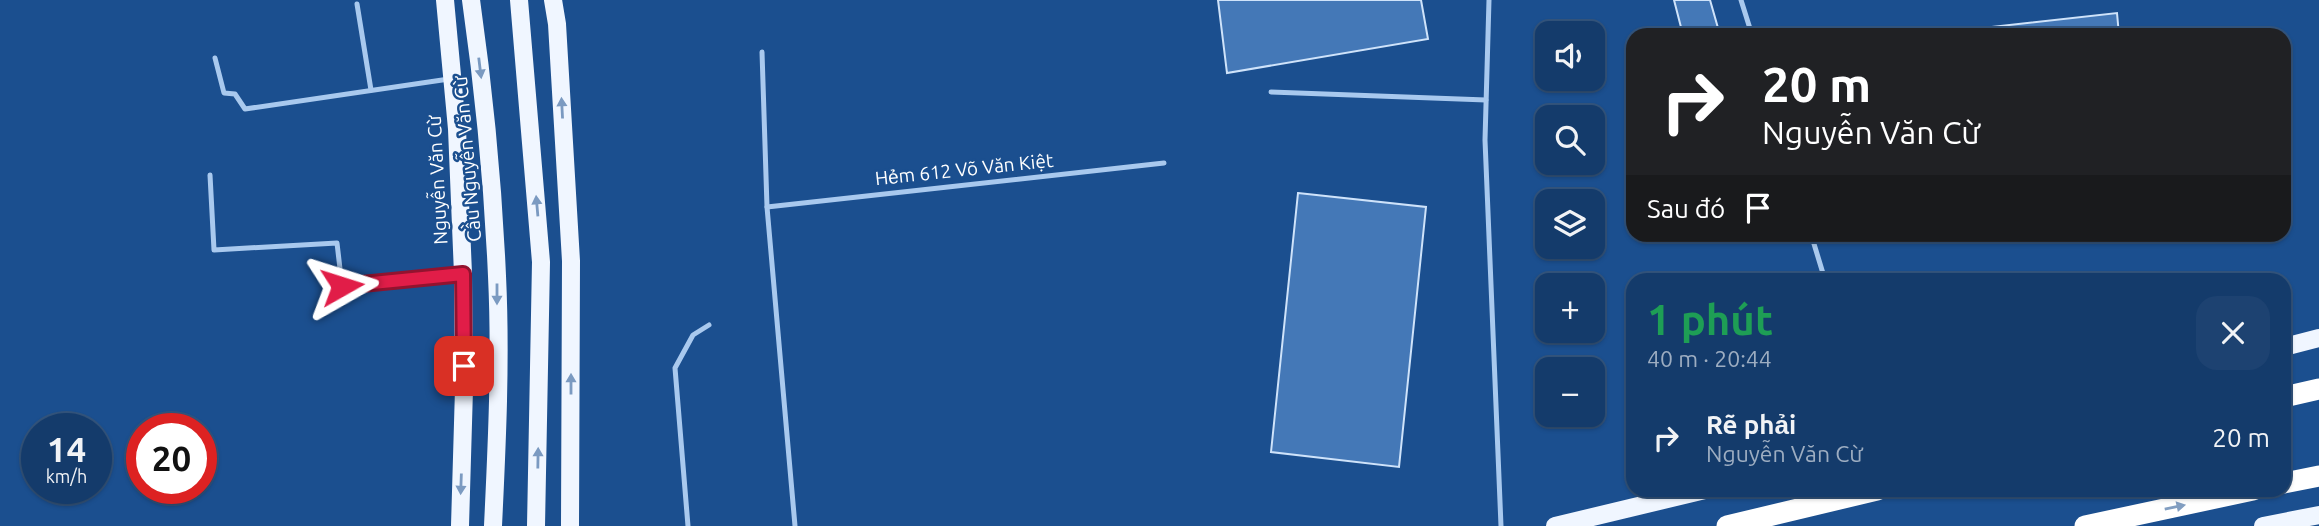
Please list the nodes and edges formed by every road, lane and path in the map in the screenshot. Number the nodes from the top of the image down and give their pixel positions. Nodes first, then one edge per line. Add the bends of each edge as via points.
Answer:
1 (445, 0) edge
2 (471, 0) edge
3 (519, 0) edge
4 (553, 0) edge
5 (1489, 0) edge
6 (1741, 0) edge
7 (357, 4) dead end
8 (1750, 28) edge
9 (762, 52) dead end
10 (215, 58) dead end
11 (452, 79) junction
12 (371, 90) junction
13 (1271, 92) dead end
14 (1486, 100) junction
15 (1164, 163) dead end
16 (210, 175) dead end
17 (768, 207) junction
18 (1813, 242) edge
19 (1823, 273) edge
20 (463, 274) junction
21 (709, 325) dead end
22 (2319, 338) edge
23 (2291, 345) edge
24 (2319, 389) edge
25 (2291, 395) edge
26 (2319, 476) edge
27 (2291, 482) edge
28 (1676, 497) edge
29 (1848, 497) edge
30 (2220, 497) edge
31 (2319, 515) edge
32 (460, 526) edge
33 (493, 526) edge
34 (536, 526) edge
35 (570, 526) edge
36 (688, 526) edge
37 (795, 526) edge
38 (1501, 526) edge
39 (1555, 526) edge
40 (1727, 526) edge
41 (2085, 526) edge
42 (2263, 526) edge

1 - 11 main road, Nguyễn Văn Cừ
2 -> 33 main road, Cầu Nguyễn Văn Cừ via 497,276
34 -> 3 main road via 541,262
35 -> 4 main road via 571,261
5 - 14 lane
6 - 8 lane
7 - 12 lane
9 - 17 lane
10 - 12 lane via 224,93 235,94 244,109
11 - 12 lane
11 - 20 main road, Nguyễn Văn Cừ
13 - 14 lane
14 - 38 lane
15 - 17 lane, Hẻm 612 Võ Văn Kiệt
16 - 20 lane via 214,250 337,243 342,286
17 - 37 lane
18 - 19 lane
20 -> 32 main road, Nguyễn Văn Cừ
21 - 36 lane via 693,335 675,368
22 - 23 main road
24 - 25 highway
26 - 27 highway
28 - 39 main road
29 - 40 highway
41 -> 30 highway
31 - 42 main road

